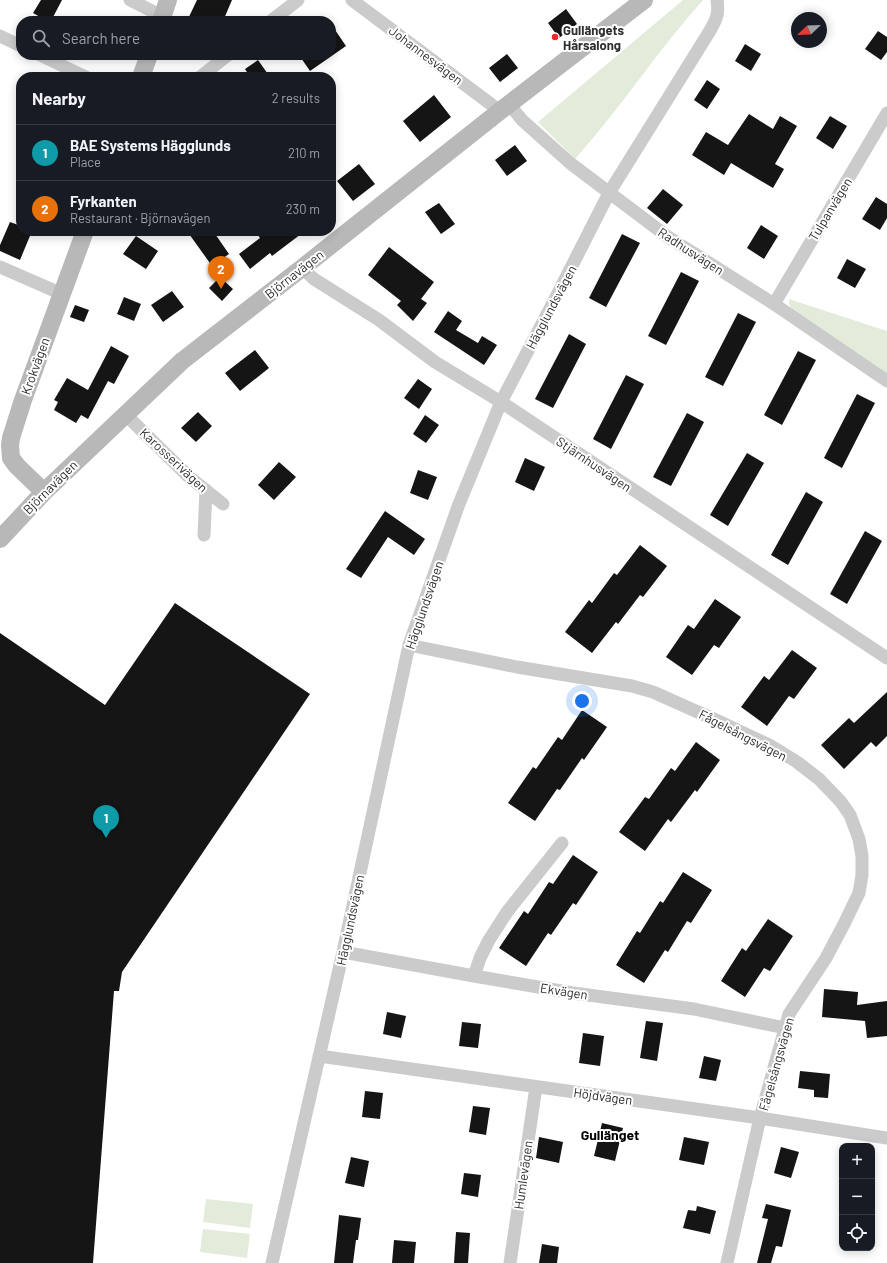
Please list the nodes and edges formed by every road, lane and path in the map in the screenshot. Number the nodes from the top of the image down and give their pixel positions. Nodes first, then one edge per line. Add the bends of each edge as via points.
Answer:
1 (130, 0) edge
2 (298, 0) edge
3 (352, 0) edge
4 (644, 0) edge
5 (717, 0) edge
6 (164, 12) edge
7 (277, 16) edge
8 (0, 36) edge
9 (16, 44) edge
10 (50, 60) edge
11 (147, 60) edge
12 (222, 60) edge
13 (76, 72) edge
14 (143, 72) edge
15 (206, 72) edge
16 (505, 108) junction
17 (887, 113) edge
18 (609, 193) junction
19 (83, 236) edge
20 (0, 268) edge
21 (302, 268) junction
22 (62, 294) junction
23 (774, 304) junction
24 (887, 381) edge
25 (501, 402) junction
26 (126, 415) junction
27 (206, 490) junction
28 (44, 492) junction
29 (224, 504) dead end
30 (204, 535) dead end
31 (0, 539) edge
32 (409, 645) junction
33 (887, 658) edge
34 (562, 843) dead end
35 (343, 952) junction
36 (474, 976) junction
37 (785, 1028) junction
38 (319, 1056) junction
39 (536, 1087) junction
40 (760, 1118) junction
41 (887, 1138) edge
42 (272, 1263) edge
43 (510, 1263) edge
44 (727, 1263) edge

1 - 6 street
2 - 7 street
3 - 16 street, Johannesvägen
4 - 16 main road, Björnavägen
5 - 18 street, Hägglundsvägen via 717,16 711,29
8 - 9 street
10 - 13 street
11 - 14 main road
12 - 15 street
16 - 18 street, Radhusvägen
16 - 21 main road, Björnavägen
17 - 23 street, Tulpanvägen
18 - 23 street, Radhusvägen via 668,237
18 - 25 street, Hägglundsvägen
19 - 22 main road, Krokvägen
20 - 22 street
21 - 25 street, Stjärnhusvägen via 314,279 379,320 435,362
21 - 26 main road, Björnavägen via 182,361
22 - 28 main road, Krokvägen via 23,400 10,445 11,458
23 - 24 street, Radhusvägen
25 - 32 street, Hägglundsvägen via 459,504
25 - 33 street, Stjärnhusvägen
26 - 27 street, Karosserivägen via 188,476
26 - 28 main road, Björnavägen
27 - 29 street, Karosserivägen
27 - 30 street
28 - 31 main road, Björnavägen
32 - 35 street, Hägglundsvägen
32 - 37 street, Fågelsångsvägen via 653,692 771,746 819,779 842,802 860,839 862,864 859,893 826,958 789,1014
34 - 36 street via 507,912 486,946
35 - 36 street, Ekvägen
35 - 38 street, Hägglundsvägen
36 - 37 street, Ekvägen via 573,993 694,1009
37 - 40 street, Fågelsångsvägen
38 - 39 street, Höjdvägen
38 - 42 street, Hägglundsvägen
39 - 40 street, Höjdvägen
39 - 43 street, Humlevägen
40 - 41 street, Höjdvägen
40 - 44 street, Fågelsångsvägen

